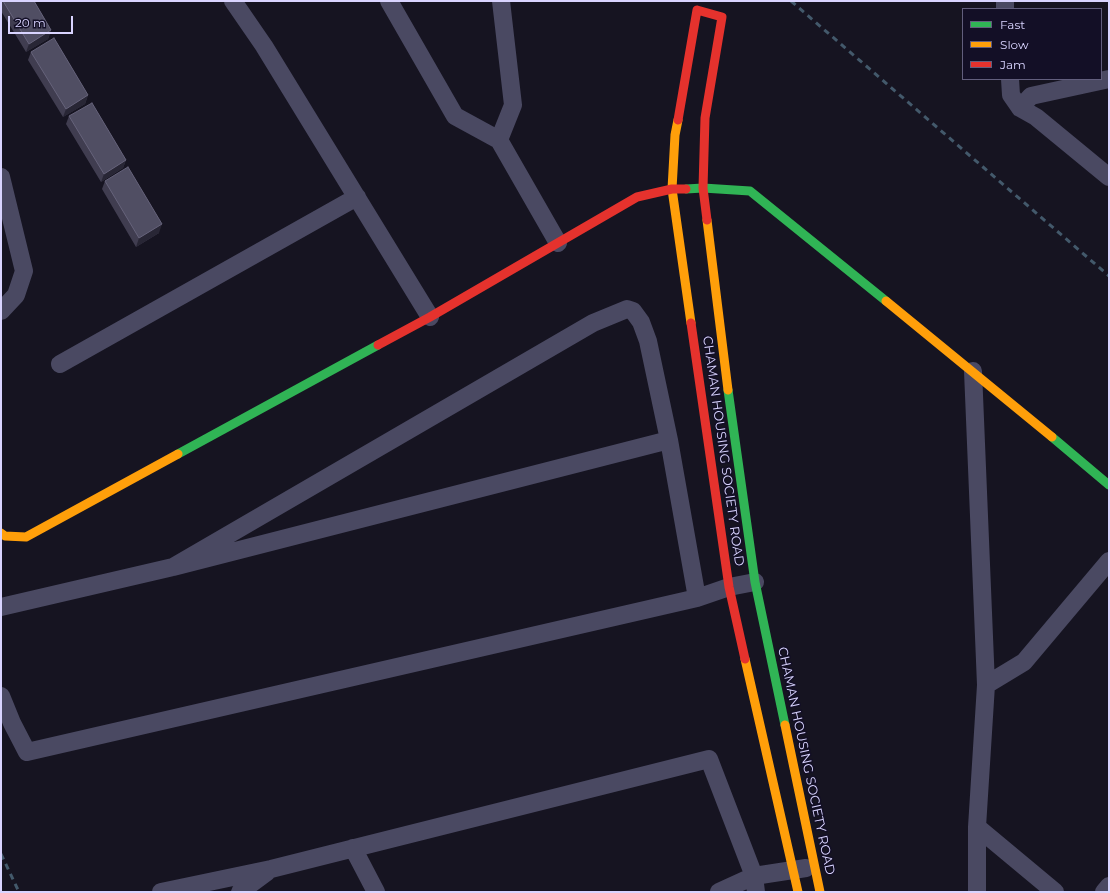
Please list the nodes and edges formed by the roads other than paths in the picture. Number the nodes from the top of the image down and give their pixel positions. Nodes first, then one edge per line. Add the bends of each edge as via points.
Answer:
1 (233, 1) edge
2 (389, 1) edge
3 (501, 1) edge
4 (1109, 79) edge
5 (1010, 80) edge
6 (1020, 108) junction
7 (499, 140) junction
8 (1, 177) edge
9 (1109, 178) edge
10 (703, 188) junction
11 (672, 189) junction
12 (357, 197) junction
13 (558, 243) junction
14 (1, 311) edge
15 (430, 317) junction
16 (60, 364) dead end
17 (973, 371) junction
18 (669, 440) junction
19 (1109, 485) edge
20 (1, 533) edge
21 (1109, 561) edge
22 (173, 567) junction
23 (755, 582) junction
24 (729, 586) junction
25 (697, 598) junction
26 (1, 607) edge
27 (986, 685) junction
28 (1, 696) edge
29 (977, 827) junction
30 (353, 848) junction
31 (815, 866) junction
32 (271, 869) junction
33 (793, 870) junction
34 (755, 884) edge
35 (1109, 886) edge
36 (161, 892) edge
37 (240, 892) edge
38 (376, 892) edge
39 (719, 892) edge
40 (798, 892) edge
41 (820, 892) edge
42 (977, 892) edge
43 (1055, 892) edge
44 (1104, 892) edge

1 - 12 street via 264,46
2 - 7 street via 455,116
3 - 7 street via 513,105
4 - 6 street via 1031,96
5 - 6 street via 1011,95
6 - 9 street via 1036,117
7 - 13 street
8 - 14 street via 24,271 16,295
10 - 11 street
10 - 11 street, CHAMAN HOUSING SOCIETY ROAD via 705,118 722,17 697,10 675,135
10 - 17 street via 750,191
10 - 23 street, CHAMAN HOUSING SOCIETY ROAD via 719,325
11 - 13 street via 638,197
11 - 24 street, CHAMAN HOUSING SOCIETY ROAD
12 - 15 street
12 - 16 street
13 - 15 street
15 - 20 street via 26,537 5,536
17 - 19 street
17 - 27 street
18 - 22 street
18 - 22 street via 648,341 641,322 633,311 627,309 593,323
18 - 25 street
21 - 27 street via 1024,662
22 - 26 street
23 - 24 street
23 - 31 street, CHAMAN HOUSING SOCIETY ROAD
24 - 25 street
24 - 33 street, CHAMAN HOUSING SOCIETY ROAD
25 - 28 street via 27,752
27 - 29 street
29 - 42 street
29 - 43 street
30 - 32 street
30 - 34 street via 709,759
30 - 38 street
31 - 33 street
31 - 41 street, CHAMAN HOUSING SOCIETY ROAD
32 - 36 street
32 - 37 street
33 - 34 street
33 - 40 street, CHAMAN HOUSING SOCIETY ROAD
34 - 39 street
35 - 44 street

